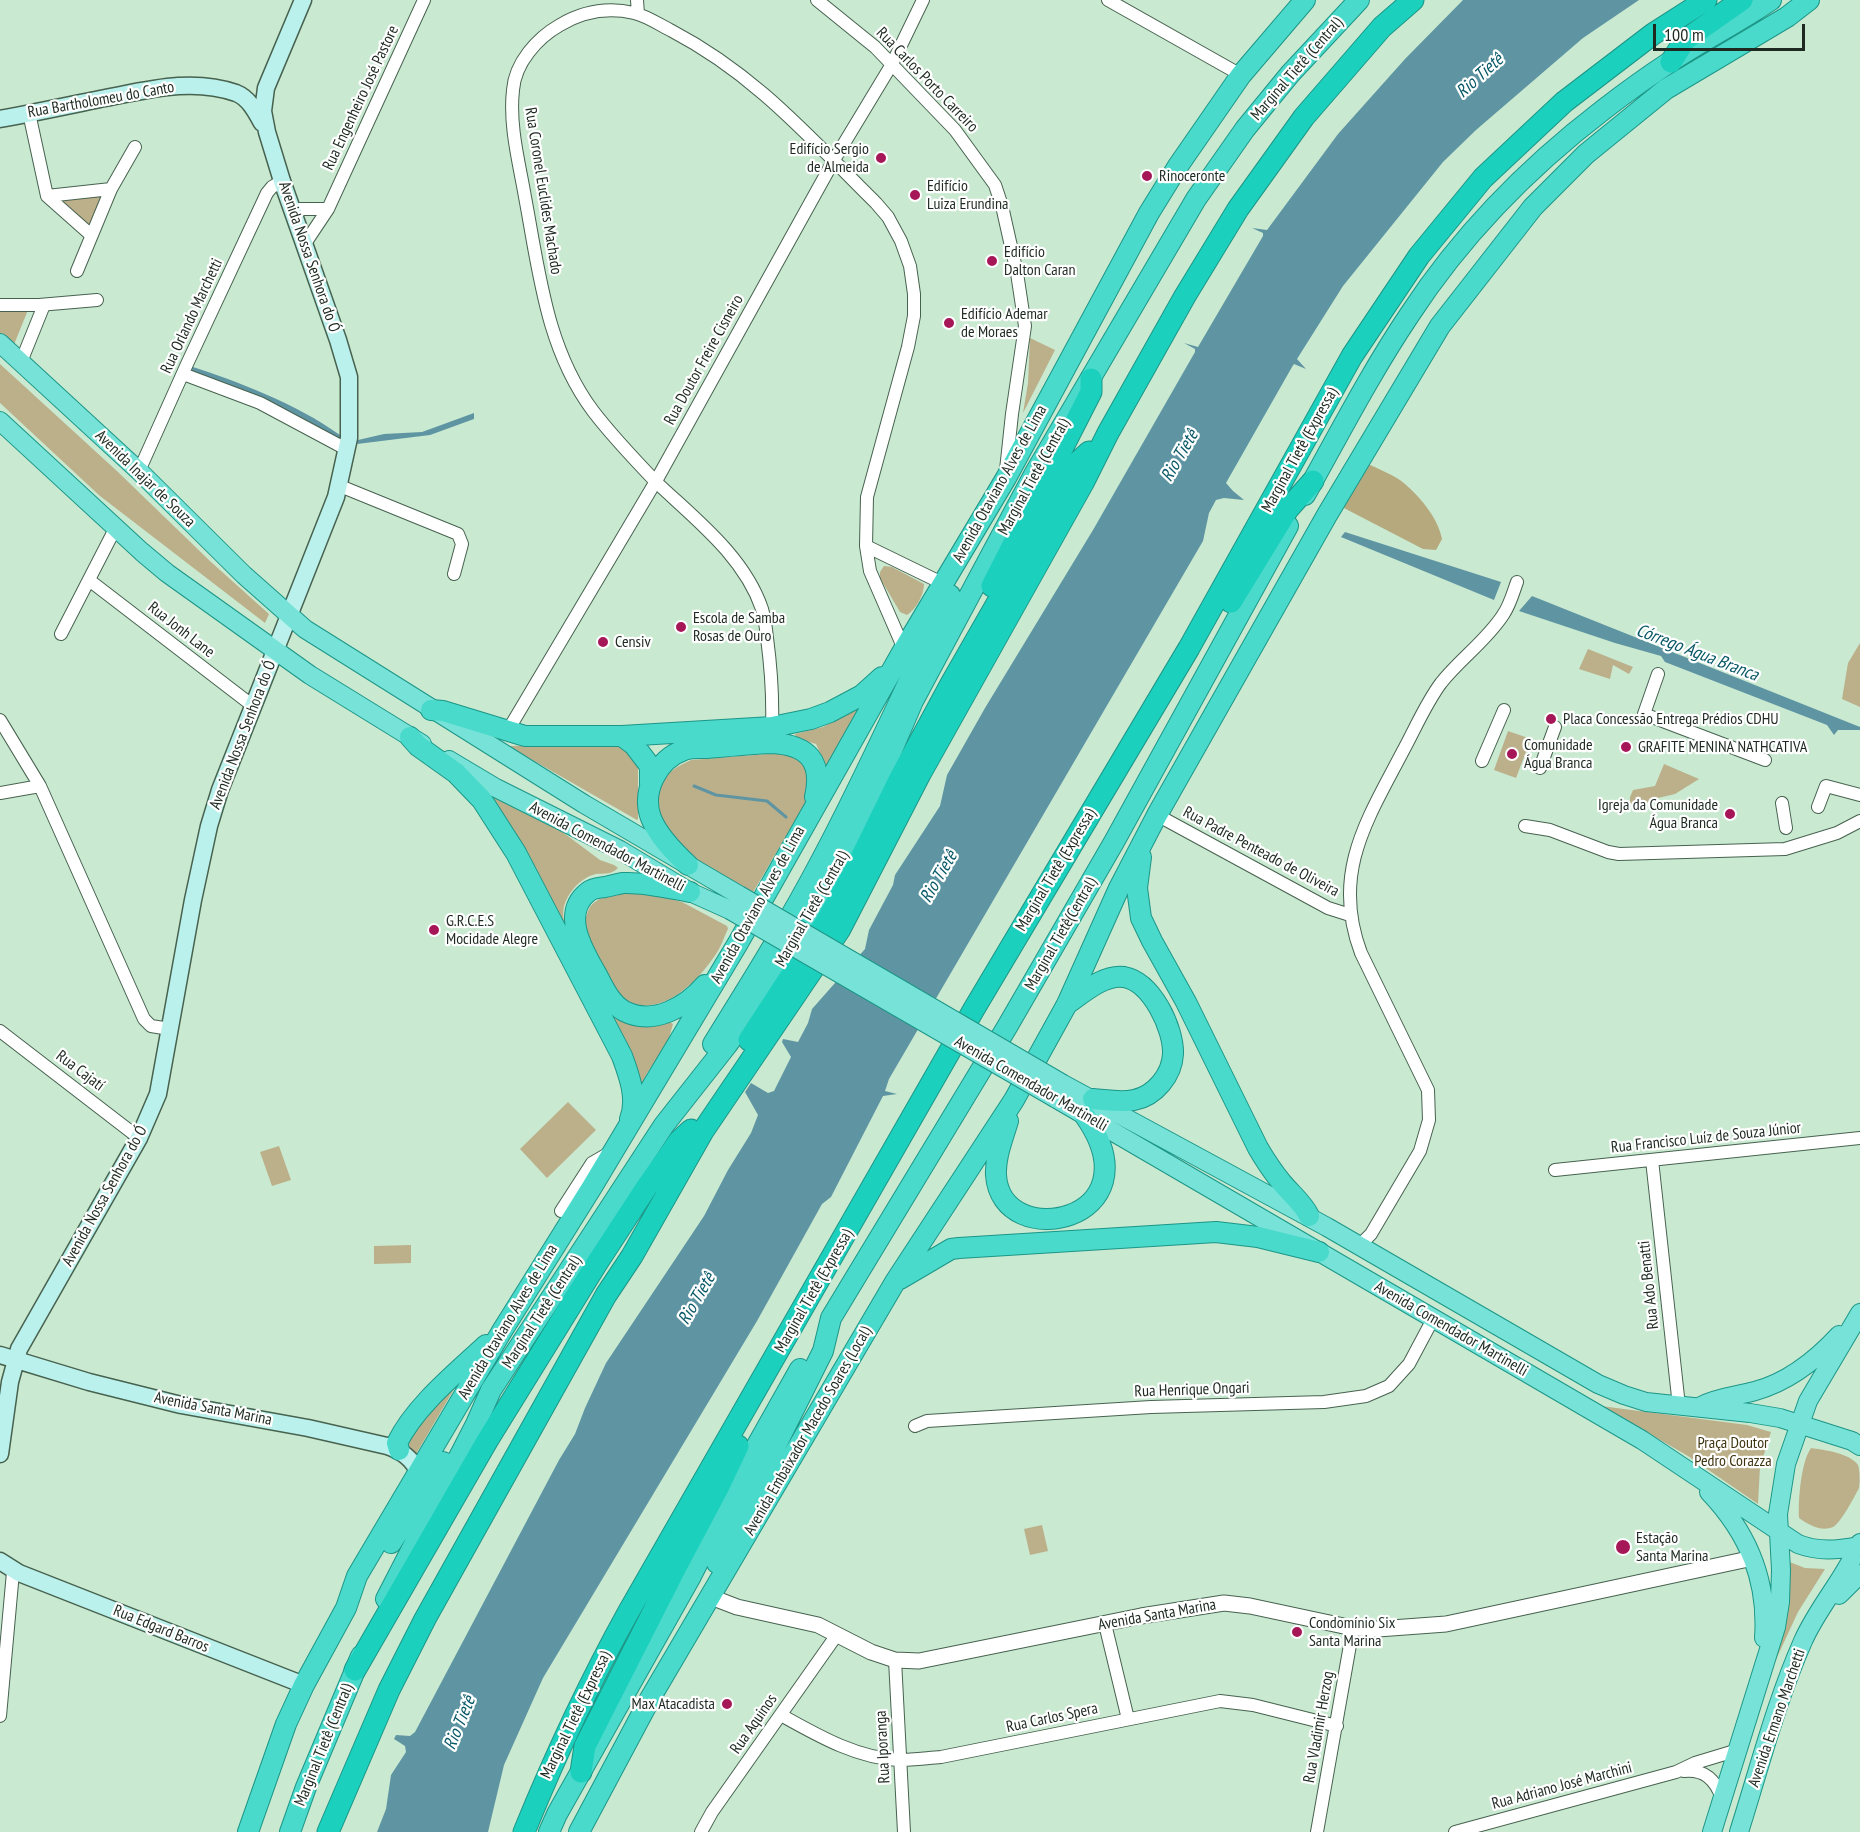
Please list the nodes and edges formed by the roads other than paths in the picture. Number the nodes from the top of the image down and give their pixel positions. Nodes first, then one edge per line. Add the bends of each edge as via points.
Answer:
1 (303, 0) edge
2 (424, 0) edge
3 (637, 0) edge
4 (817, 0) edge
5 (923, 0) edge
6 (1108, 0) edge
7 (1305, 0) edge
8 (1359, 0) edge
9 (1413, 0) edge
10 (1706, 0) edge
11 (1742, 0) edge
12 (1771, 0) edge
13 (1809, 0) edge
14 (1821, 0) edge
15 (638, 14) junction
16 (1787, 17) junction
17 (1671, 62) junction
18 (892, 64) junction
19 (272, 73) junction
20 (1241, 75) junction
21 (237, 93) junction
22 (29, 113) junction
23 (0, 119) edge
24 (267, 132) junction
25 (135, 147) dead end
26 (834, 160) junction
27 (282, 181) junction
28 (111, 189) junction
29 (47, 196) junction
30 (292, 209) junction
31 (328, 209) junction
32 (91, 235) junction
33 (304, 245) junction
34 (77, 271) dead end
35 (97, 300) dead end
36 (0, 305) edge
37 (42, 305) junction
38 (0, 343) edge
39 (21, 362) junction
40 (183, 374) junction
41 (1091, 379) junction
42 (0, 421) edge
43 (1108, 433) junction
44 (348, 450) junction
45 (139, 471) junction
46 (1006, 478) junction
47 (656, 481) junction
48 (1313, 482) junction
49 (340, 486) junction
50 (116, 527) junction
51 (866, 546) junction
52 (956, 564) junction
53 (454, 574) dead end
54 (89, 580) junction
55 (1517, 582) dead end
56 (944, 584) junction
57 (289, 615) junction
58 (1268, 618) junction
59 (61, 634) dead end
60 (904, 648) junction
61 (275, 651) junction
62 (893, 668) junction
63 (1658, 674) dead end
64 (952, 682) junction
65 (253, 706) junction
66 (431, 710) junction
67 (1504, 710) dead end
68 (0, 720) edge
69 (772, 728) junction
70 (1555, 728) dead end
71 (507, 732) junction
72 (622, 736) junction
73 (410, 737) junction
74 (1765, 760) dead end
75 (1482, 761) dead end
76 (1540, 768) dead end
77 (650, 784) junction
78 (40, 786) junction
79 (0, 793) edge
80 (1860, 795) edge
81 (1782, 803) dead end
82 (1818, 807) dead end
83 (812, 809) junction
84 (1157, 815) junction
85 (1860, 820) edge
86 (1525, 826) dead end
87 (1786, 828) dead end
88 (1145, 838) junction
89 (1114, 842) junction
90 (688, 865) junction
91 (1056, 870) junction
92 (690, 892) junction
93 (734, 903) junction
94 (1350, 915) junction
95 (738, 943) junction
96 (1067, 1004) junction
97 (170, 1029) junction
98 (0, 1031) edge
99 (1014, 1100) junction
100 (1089, 1108) junction
101 (664, 1125) junction
102 (627, 1128) junction
103 (691, 1130) junction
104 (139, 1138) junction
105 (1860, 1138) edge
106 (614, 1150) junction
107 (1652, 1160) junction
108 (1555, 1170) dead end
109 (561, 1211) dead end
110 (1309, 1216) junction
111 (1359, 1246) junction
112 (1319, 1252) junction
113 (895, 1282) junction
114 (606, 1295) junction
115 (831, 1318) junction
116 (1857, 1318) edge
117 (1433, 1319) junction
118 (502, 1331) junction
119 (4, 1355) edge
120 (491, 1390) junction
121 (749, 1403) junction
122 (1688, 1407) junction
123 (1800, 1424) junction
124 (915, 1426) dead end
125 (1860, 1446) edge
126 (399, 1450) junction
127 (0, 1454) edge
128 (1685, 1467) junction
129 (419, 1472) junction
130 (1778, 1532) junction
131 (1860, 1545) edge
132 (1753, 1558) junction
133 (8, 1569) edge
134 (1860, 1574) edge
135 (710, 1598) junction
136 (346, 1608) junction
137 (1816, 1617) junction
138 (1105, 1624) junction
139 (1353, 1628) junction
140 (836, 1636) junction
141 (896, 1660) junction
142 (355, 1670) junction
143 (304, 1685) junction
144 (1756, 1685) junction
145 (781, 1715) junction
146 (0, 1716) edge
147 (1128, 1719) junction
148 (1336, 1726) junction
149 (1738, 1750) junction
150 (900, 1760) junction
151 (581, 1772) junction
152 (1676, 1772) junction
153 (1722, 1798) junction
154 (248, 1832) edge
155 (290, 1832) edge
156 (328, 1832) edge
157 (524, 1832) edge
158 (549, 1832) edge
159 (579, 1832) edge
160 (701, 1832) edge
161 (904, 1832) edge
162 (1317, 1832) edge
163 (1455, 1832) edge
164 (1712, 1832) edge
165 (1739, 1832) edge

1 - 19 main road, Avenida Nossa Senhora do Ó
2 - 31 street, Rua Engenheiro José Pastore
3 - 15 street
4 - 18 street, Rua Carlos Porto Carreiro
5 - 18 street, Rua Doutor Freire Cisneiro
6 - 20 street
7 - 20 highway, Avenida Otaviano Alves de Lima
8 - 41 highway, Marginal Tietê (Central) via 1290,74 1226,156 1171,240
9 - 43 highway via 1382,27 1304,117 1238,209
10 - 91 highway, Marginal Tietê (Expressa) via 1653,34 1564,102 1483,178 1419,256 1352,356 1189,648
11 - 17 highway via 1685,40
12 - 17 highway
13 - 16 highway
14 - 16 highway
15 - 26 street, Rua Coronel Euclides Machado via 693,42 743,76
15 - 47 street, Rua Coronel Euclides Machado via 616,10 593,12 552,29 534,45 520,66 513,87 512,123 553,334 574,382 592,409
16 - 58 highway via 1666,89 1586,154 1533,207 1440,326
17 - 48 highway via 1602,111 1551,154 1468,237 1381,359
18 - 26 street, Rua Doutor Freire Cisneiro
18 - 46 street, Rua Carlos Porto Carreiro via 956,130 995,185 1002,206 1025,326
19 - 21 main road via 250,90
19 - 24 main road, Avenida Nossa Senhora do Ó via 264,99
20 - 46 highway, Avenida Otaviano Alves de Lima via 1149,213
21 - 22 main road, Rua Bartholomeu do Canto via 184,85
21 - 24 main road, Avenida Nossa Senhora do Ó via 250,103
22 - 23 main road, Rua Bartholomeu do Canto
22 - 29 street
24 - 27 main road, Avenida Nossa Senhora do Ó
25 - 28 street
26 - 47 street, Rua Doutor Freire Cisneiro
26 - 51 street, Rua Coronel Euclides Machado via 888,217 910,266 914,294 908,347 867,497
27 - 30 main road, Avenida Nossa Senhora do Ó
27 - 40 street, Rua Orlando Marchetti via 267,193
28 - 29 street
28 - 32 street
29 - 32 street
30 - 31 street
30 - 33 main road, Avenida Nossa Senhora do Ó
31 - 33 street, Rua Engenheiro José Pastore
32 - 34 street
33 - 44 main road, Avenida Nossa Senhora do Ó via 349,377
35 - 37 street
36 - 37 street
37 - 39 street
38 - 39 main road, Avenida Inajar de Souza
39 - 45 main road, Avenida Inajar de Souza
40 - 44 street via 260,403
40 - 45 street, Rua Orlando Marchetti
41 - 64 highway via 1091,392 956,661
41 - 101 highway, Marginal Tietê (Central) via 1036,471 913,701 862,818 814,905 755,1006
42 - 50 main road
43 - 64 highway, Marginal Tietê (Central) via 1078,462
43 - 114 highway via 840,928 703,1131
44 - 49 main road, Avenida Nossa Senhora do Ó
45 - 57 main road, Avenida Inajar de Souza
46 - 52 highway, Avenida Otaviano Alves de Lima
47 - 69 street, Rua Coronel Euclides Machado via 733,558 762,608 772,675
47 - 71 street, Rua Doutor Freire Cisneiro
48 - 89 highway
48 - 91 highway via 1288,509 1085,843
49 - 53 street via 458,534 462,544
49 - 57 main road, Avenida Nossa Senhora do Ó
50 - 54 street
50 - 61 main road via 167,573
51 - 56 street
51 - 60 street, Rua Coronel Euclides Machado via 870,571
52 - 56 highway, Avenida Otaviano Alves de Lima
52 - 101 highway via 953,588 823,858
54 - 59 street
54 - 65 street, Rua Jonh Lane
55 - 94 street via 1504,613 1440,684 1375,805 1352,865
56 - 60 highway, Avenida Otaviano Alves de Lima
57 - 61 main road, Avenida Nossa Senhora do Ó
57 - 66 main road, Avenida Comendador Martinelli
58 - 84 highway, Avenida Embaixador Macedo Soares (Local)
58 - 89 highway via 1239,650 1132,827
60 - 62 highway, Avenida Otaviano Alves de Lima
61 - 65 main road, Avenida Nossa Senhora do Ó
61 - 73 main road, Avenida Comendador Martinelli
62 - 69 highway via 846,705
62 - 83 highway, Avenida Otaviano Alves de Lima
63 - 74 street via 1644,714
64 - 103 highway, Marginal Tietê (Central) via 825,922
65 - 97 main road, Avenida Nossa Senhora do Ó via 209,826
66 - 71 highway
66 - 90 main road, Avenida Comendador Martinelli
67 - 75 street
68 - 78 street
69 - 72 highway
70 - 76 street
71 - 72 highway via 525,736
72 - 77 highway via 650,766
73 - 92 main road, Avenida Comendador Martinelli
73 - 102 highway via 456,773 482,800 516,853 622,1056 633,1100
77 - 83 highway via 659,769 685,749 785,744 803,750 816,766 818,781
77 - 90 highway via 651,817 664,839
78 - 79 street
78 - 97 street via 144,1019 151,1026
80 - 82 street via 1826,786
81 - 87 street
83 - 95 highway, Avenida Otaviano Alves de Lima
84 - 88 highway, Avenida Embaixador Macedo Soares (Local)
84 - 94 street, Rua Padre Penteado de Oliveira via 1328,908
85 - 86 street via 1837,833 1785,849 1619,854 1550,830
88 - 96 highway, Avenida Embaixador Macedo Soares (Local)
88 - 110 highway via 1138,875 1141,918 1258,1148
89 - 115 highway, Marginal Tietê(Central)
90 - 93 main road, Avenida Comendador Martinelli
91 - 121 highway, Marginal Tietê (Expressa)
92 - 93 main road, Avenida Comendador Martinelli
92 - 95 highway via 620,883 596,888 579,902 575,916 580,944 616,1004 641,1016 670,1012 701,990
93 - 100 main road, Avenida Comendador Martinelli, bridge
94 - 111 street via 1361,953 1414,1059 1429,1100 1429,1120 1420,1151 1371,1234
95 - 102 highway, Avenida Otaviano Alves de Lima
96 - 99 highway, Avenida Embaixador Macedo Soares (Local)
96 - 100 highway via 1097,984 1123,977 1135,980 1157,1004 1173,1044 1168,1073 1146,1097
97 - 104 main road, Avenida Nossa Senhora do Ó via 158,1094
98 - 104 street, Rua Cajatí
99 - 100 highway via 996,1176 1003,1197 1012,1208 1035,1218 1074,1214 1098,1192 1103,1180 1104,1155
99 - 113 highway, Avenida Embaixador Macedo Soares (Local)
100 - 110 main road, Avenida Comendador Martinelli
100 - 112 main road, Avenida Comendador Martinelli
101 - 120 highway, Marginal Tietê (Central)
102 - 106 highway, Avenida Otaviano Alves de Lima
103 - 114 highway
103 - 142 highway via 679,1141 597,1263 487,1441
104 - 119 main road, Avenida Nossa Senhora do Ó via 27,1334
105 - 107 street, Rua Francisco Luíz de Souza Júnior
106 - 109 street via 592,1163
106 - 118 highway, Avenida Otaviano Alves de Lima
107 - 108 street, Rua Francisco Luíz de Souza Júnior
107 - 122 street, Rua Ado Benatti
110 - 111 main road, Avenida Comendador Martinelli
111 - 122 main road, Avenida Comendador Martinelli via 1598,1384 1646,1402
112 - 113 highway via 1216,1232 981,1246 951,1249
112 - 117 main road, Avenida Comendador Martinelli
113 - 135 highway, Avenida Embaixador Macedo Soares (Local)
114 - 156 highway via 399,1670
115 - 135 highway via 823,1351 712,1571
115 - 151 highway via 772,1417 691,1576
116 - 122 main road via 1816,1359 1782,1380 1756,1391
116 - 123 main road via 1808,1401
117 - 124 street, Rua Henrique Ongari via 1409,1364 1389,1386 1366,1396 1324,1402 1151,1407 927,1421
117 - 128 main road, Avenida Comendador Martinelli
118 - 126 highway via 409,1422 397,1443
118 - 129 highway, Avenida Otaviano Alves de Lima
119 - 126 main road, Avenida Santa Marina via 181,1405 309,1428
119 - 127 main road, Avenida Nossa Senhora do Ó
120 - 136 highway
120 - 142 highway, Marginal Tietê (Central) via 393,1584
121 - 151 highway via 740,1443 585,1746
121 - 157 highway, Marginal Tietê (Expressa) via 598,1665
122 - 123 main road, Avenida Comendador Martinelli via 1750,1413
123 - 125 main road
123 - 130 main road via 1781,1485
126 - 129 main road
128 - 130 main road, Avenida Comendador Martinelli
128 - 132 main road via 1723,1507
129 - 136 highway, Avenida Otaviano Alves de Lima via 357,1576
130 - 131 main road via 1811,1549 1839,1550
130 - 144 main road, Avenida Ermano Marchetti via 1780,1602 1771,1647
131 - 137 main road, Avenida Ermano Marchetti
132 - 139 street, Avenida Santa Marina via 1446,1623
132 - 144 main road via 1762,1584 1765,1611
133 - 143 main road, Rua Edgard Barros
133 - 146 street
134 - 137 main road
135 - 140 street, Avenida Santa Marina via 818,1625
135 - 159 highway, Avenida Embaixador Macedo Soares (Local) via 645,1707
136 - 143 highway, Avenida Otaviano Alves de Lima
137 - 165 main road, Avenida Ermano Marchetti via 1788,1678
138 - 139 street, Avenida Santa Marina via 1224,1603
138 - 141 street, Avenida Santa Marina via 919,1660
138 - 147 street
139 - 148 street, Rua Vladimir Herzog
140 - 141 street, Avenida Santa Marina
140 - 145 street, Rua Aquinos
141 - 150 street, Rua Iporanga
142 - 155 highway, Marginal Tietê (Central)
143 - 154 highway, Avenida Otaviano Alves de Lima
144 - 149 main road, Avenida Ermano Marchetti
145 - 150 street, Rua Carlos Spera via 824,1739 867,1755
145 - 160 street, Rua Aquinos
147 - 148 street, Rua Carlos Spera via 1234,1701
147 - 150 street, Rua Carlos Spera via 941,1757
148 - 162 street, Rua Vladimir Herzog
149 - 152 street, Rua Adriano José Marchini
149 - 153 main road, Avenida Ermano Marchetti
150 - 161 street, Rua Iporanga
151 - 158 highway
152 - 153 street, Rua Adriano José Marchini via 1693,1770 1706,1774
152 - 163 street, Rua Adriano José Marchini
153 - 164 main road, Avenida Ermano Marchetti

